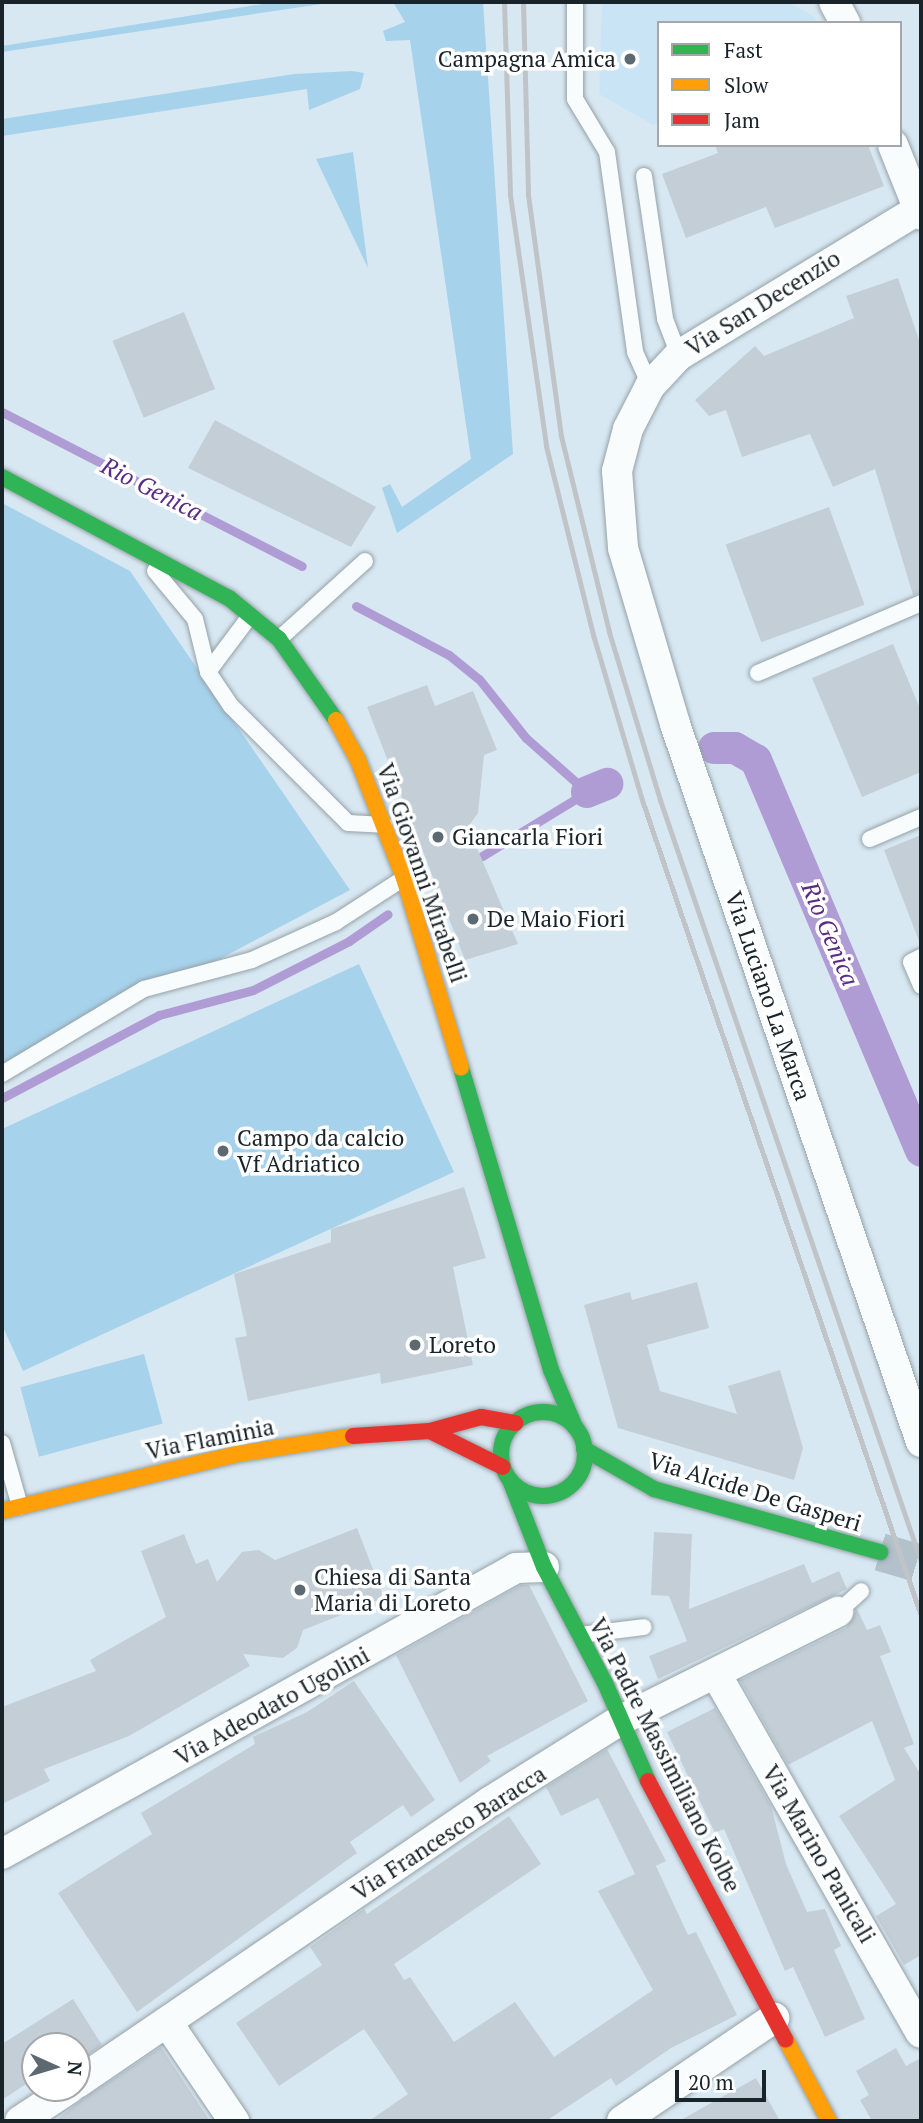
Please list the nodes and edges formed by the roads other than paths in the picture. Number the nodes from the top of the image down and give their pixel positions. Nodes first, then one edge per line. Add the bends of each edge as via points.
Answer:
1 (575, 2) edge
2 (834, 2) edge
3 (844, 21) edge
4 (894, 147) edge
5 (644, 176) dead end
6 (920, 211) edge
7 (679, 355) junction
8 (650, 386) junction
9 (2, 477) edge
10 (134, 545) junction
11 (623, 548) joint
12 (365, 561) dead end
13 (921, 603) edge
14 (252, 614) junction
15 (279, 639) junction
16 (208, 672) junction
17 (758, 673) dead end
18 (921, 817) edge
19 (384, 825) junction
20 (870, 839) dead end
21 (404, 878) junction
22 (921, 957) edge
23 (921, 986) edge
24 (2, 1074) edge
25 (551, 1370) junction
26 (517, 1421) junction
27 (575, 1427) junction
28 (430, 1430) junction
29 (921, 1442) edge
30 (2, 1443) edge
31 (584, 1449) junction
32 (506, 1474) junction
33 (20, 1506) junction
34 (2, 1511) edge
35 (880, 1552) tunnel mouth
36 (544, 1567) junction
37 (861, 1591) dead end
38 (838, 1612) joint
39 (644, 1627) dead end
40 (580, 1635) junction
41 (716, 1674) junction
42 (619, 1721) junction
43 (2, 1854) edge
44 (774, 2018) junction
45 (167, 2022) junction
46 (921, 2033) edge
47 (91, 2074) edge
48 (49, 2102) edge
49 (20, 2121) edge
50 (234, 2121) edge
51 (622, 2121) edge
52 (829, 2121) edge

1 - 8 lane via 575,99 607,152 635,352
2 - 3 street
4 - 6 street
5 - 7 lane via 664,319
6 - 7 street, Via San Decenzio
7 - 8 street, Via San Decenzio
8 - 11 street, Via San Decenzio via 628,429 617,471
9 - 10 street, Via Giovanni Mirabelli
10 - 14 street, Via Giovanni Mirabelli
10 - 16 lane via 195,619
11 - 29 street, Via Luciano La Marca via 675,724
12 - 15 lane
13 - 17 lane
14 - 15 street, Via Giovanni Mirabelli
14 - 16 lane
15 - 19 street, Via Giovanni Mirabelli via 324,698 358,760
16 - 19 lane via 231,706 348,823
18 - 20 lane
19 - 21 street, Via Giovanni Mirabelli
21 - 24 lane via 336,922 252,960 144,989
21 - 25 street, Via Giovanni Mirabelli
22 - 23 lane via 911,962
25 - 26 street
25 - 27 street, Via Giovanni Mirabelli
26 - 27 street via 549,1412
26 - 28 street, Via Flaminia via 481,1417
26 - 32 street via 503,1443
27 - 31 street
28 - 32 street
28 - 33 street, Via Flaminia via 343,1437 238,1454
30 - 33 lane
31 - 32 street via 579,1476 558,1493 531,1494
31 - 35 street, Via Alcide De Gasperi via 653,1489
32 - 36 street, Via Padre Massimiliano Kolbe
33 - 34 street, Via Flaminia
36 - 40 street, Via Padre Massimiliano Kolbe
36 - 43 street, Via Adeodato Ugolini via 516,1568
37 - 38 lane
38 - 41 street, Via Francesco Baracca
39 - 40 lane
40 - 42 street, Via Padre Massimiliano Kolbe
41 - 42 street, Via Francesco Baracca
41 - 46 street, Via Marino Panicali
42 - 44 street, Via Padre Massimiliano Kolbe
42 - 45 street, Via Francesco Baracca via 491,1801
44 - 51 street
44 - 52 street, Via Padre Massimiliano Kolbe
45 - 47 street, Via Francesco Baracca
45 - 50 street
48 - 49 street

